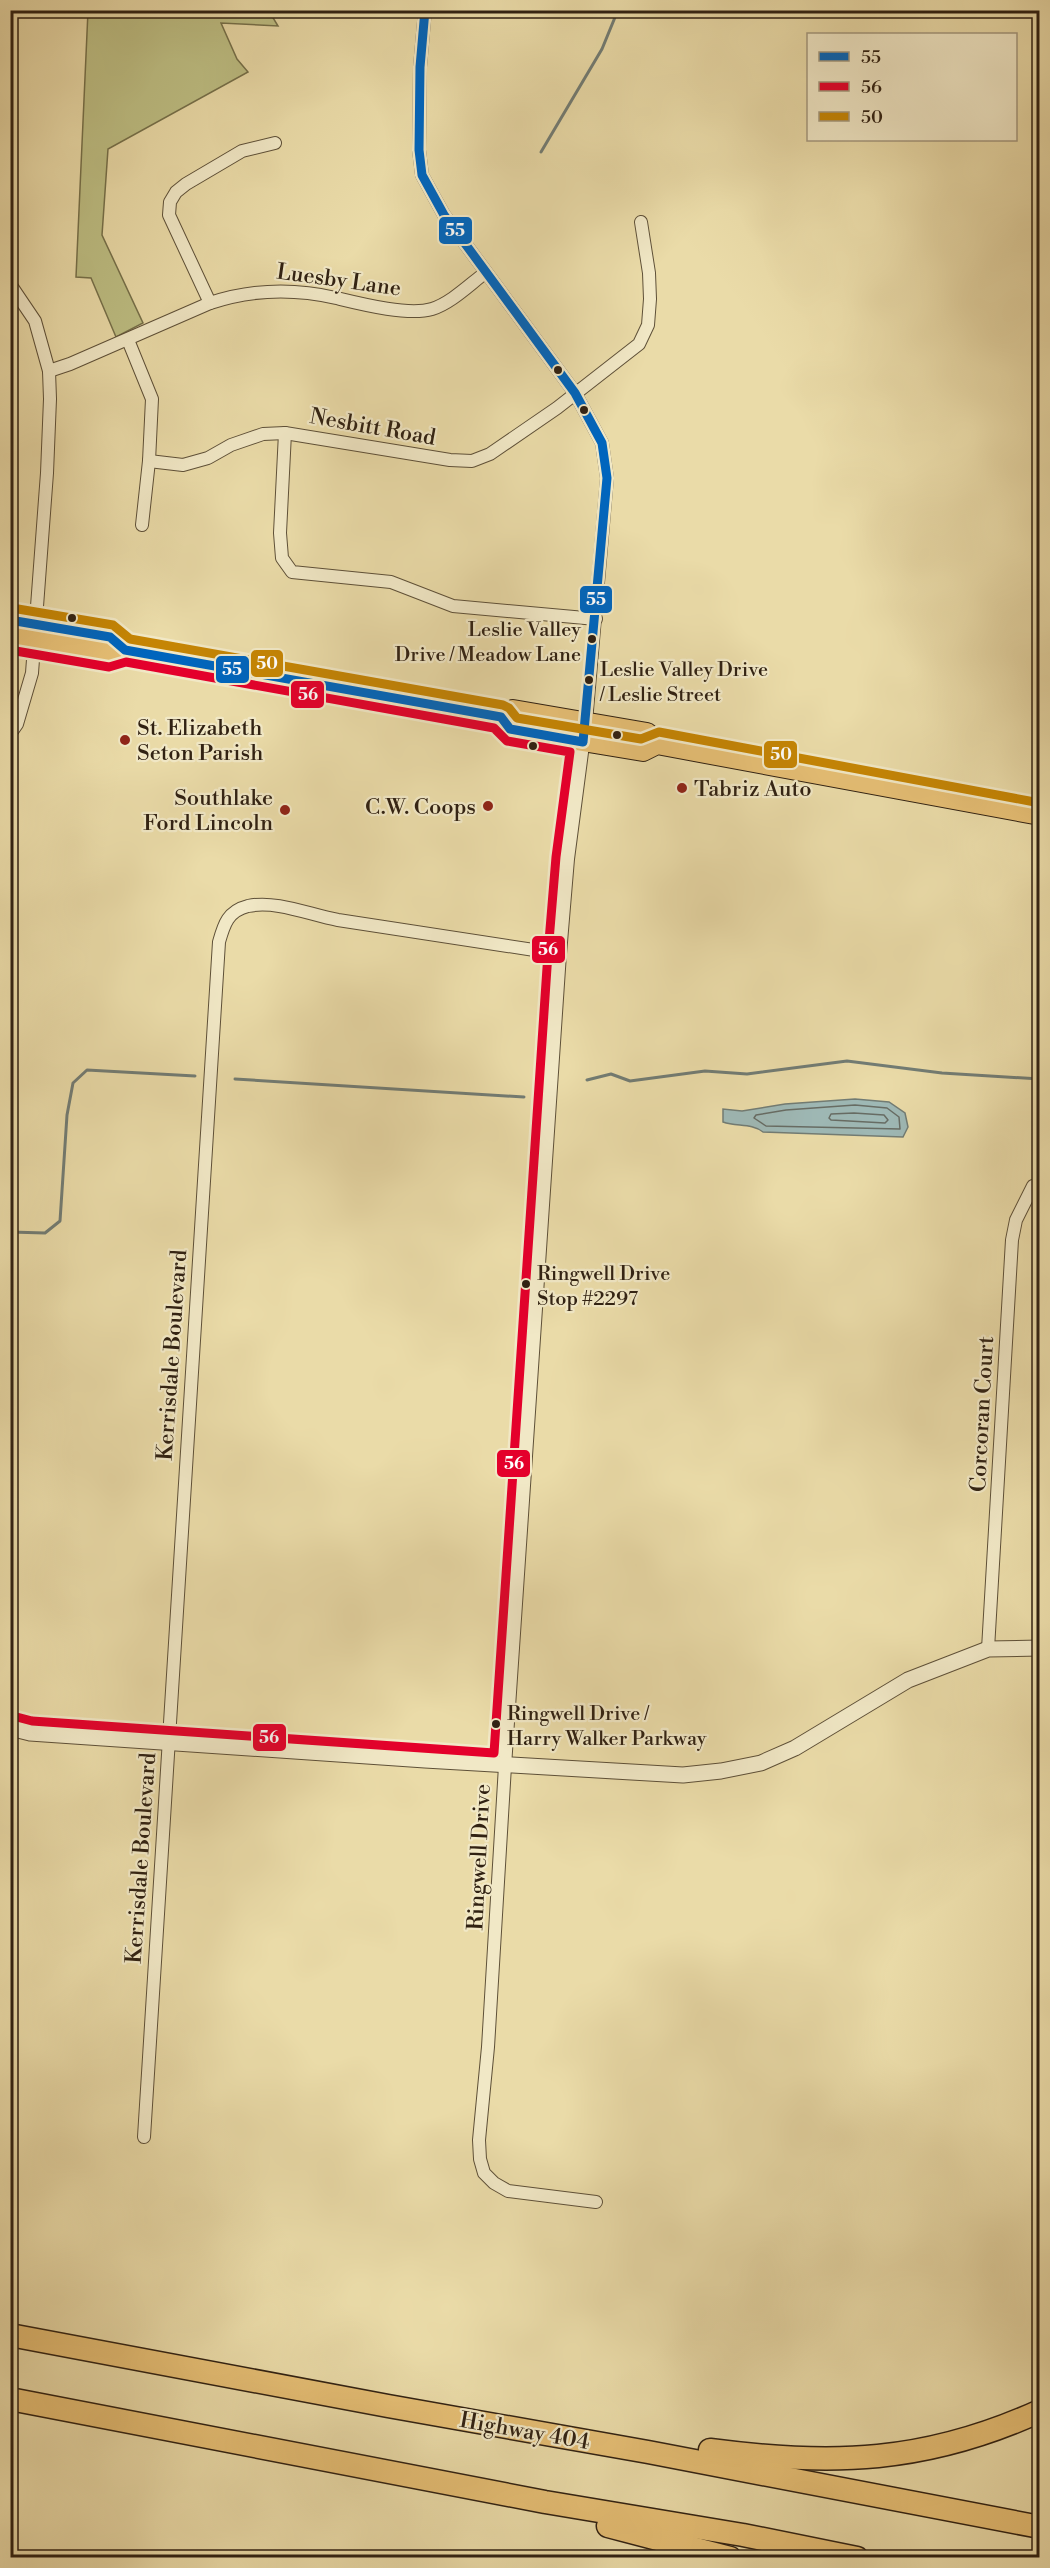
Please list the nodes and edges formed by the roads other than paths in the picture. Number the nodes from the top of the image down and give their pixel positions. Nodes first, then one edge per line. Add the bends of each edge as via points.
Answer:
1 (424, 10) edge
2 (275, 143) dead end
3 (641, 222) dead end
4 (485, 273) junction
5 (10, 284) edge
6 (210, 303) junction
7 (128, 340) junction
8 (49, 371) junction
9 (575, 393) junction
10 (285, 433) junction
11 (149, 461) junction
12 (142, 525) dead end
13 (596, 619) junction
14 (10, 620) edge
15 (35, 633) junction
16 (10, 638) edge
17 (501, 717) junction
18 (586, 722) junction
19 (10, 734) edge
20 (583, 742) junction
21 (657, 744) junction
22 (1040, 815) edge
23 (560, 954) junction
24 (1033, 1186) dead end
25 (1040, 1648) edge
26 (988, 1649) junction
27 (10, 1728) edge
28 (168, 1744) junction
29 (505, 1766) junction
30 (144, 2137) dead end
31 (596, 2202) dead end
32 (10, 2335) edge
33 (10, 2399) edge
34 (1040, 2411) edge
35 (567, 2437) junction
36 (545, 2502) junction
37 (1040, 2527) edge
38 (730, 2558) edge
39 (857, 2558) edge

1 - 4 street, Ringwell Drive via 419,126 422,176
2 - 6 street via 242,151 186,184 170,202 169,215
3 - 9 street, Nesbitt Road via 649,273 648,325 639,344
4 - 6 street, Luesby Lane via 431,309 400,310 288,290 256,291
4 - 9 street, Ringwell Drive
5 - 8 street via 35,321
6 - 7 street, Luesby Lane
7 - 8 street, Luesby Lane
7 - 11 street via 152,399
8 - 15 street via 47,473
9 - 10 street, Nesbitt Road via 513,440 472,461
9 - 13 street, Ringwell Drive via 602,443 607,478
10 - 11 street, Nesbitt Road via 263,434 183,465
10 - 13 street via 280,533 282,558 292,572 391,582 453,606
11 - 12 street
13 - 18 street, Ringwell Drive
14 - 15 main road
15 - 16 main road
15 - 17 main road via 110,655 125,650
15 - 19 street via 29,685
17 - 18 main road via 513,710
17 - 20 main road via 510,729
18 - 20 street, Ringwell Drive
18 - 21 main road via 647,733
20 - 21 main road via 643,751
20 - 23 street, Ringwell Drive
21 - 22 main road
23 - 28 street, Kerrisdale Boulevard via 266,905 248,906 227,917 219,942
23 - 29 street, Ringwell Drive
24 - 26 street, Corcoran Court via 1016,1220 1012,1240
25 - 26 street
26 - 29 street via 908,1680 795,1748 761,1763 683,1775
27 - 28 street
28 - 29 street
28 - 30 street, Kerrisdale Boulevard
29 - 31 street, Ringwell Drive via 480,2159 484,2173 508,2191
32 - 35 highway, Highway 404
33 - 36 highway
34 - 35 highway via 958,2443 869,2458 740,2454 599,2433
35 - 37 highway, Highway 404
36 - 38 highway via 581,2518
36 - 39 highway

